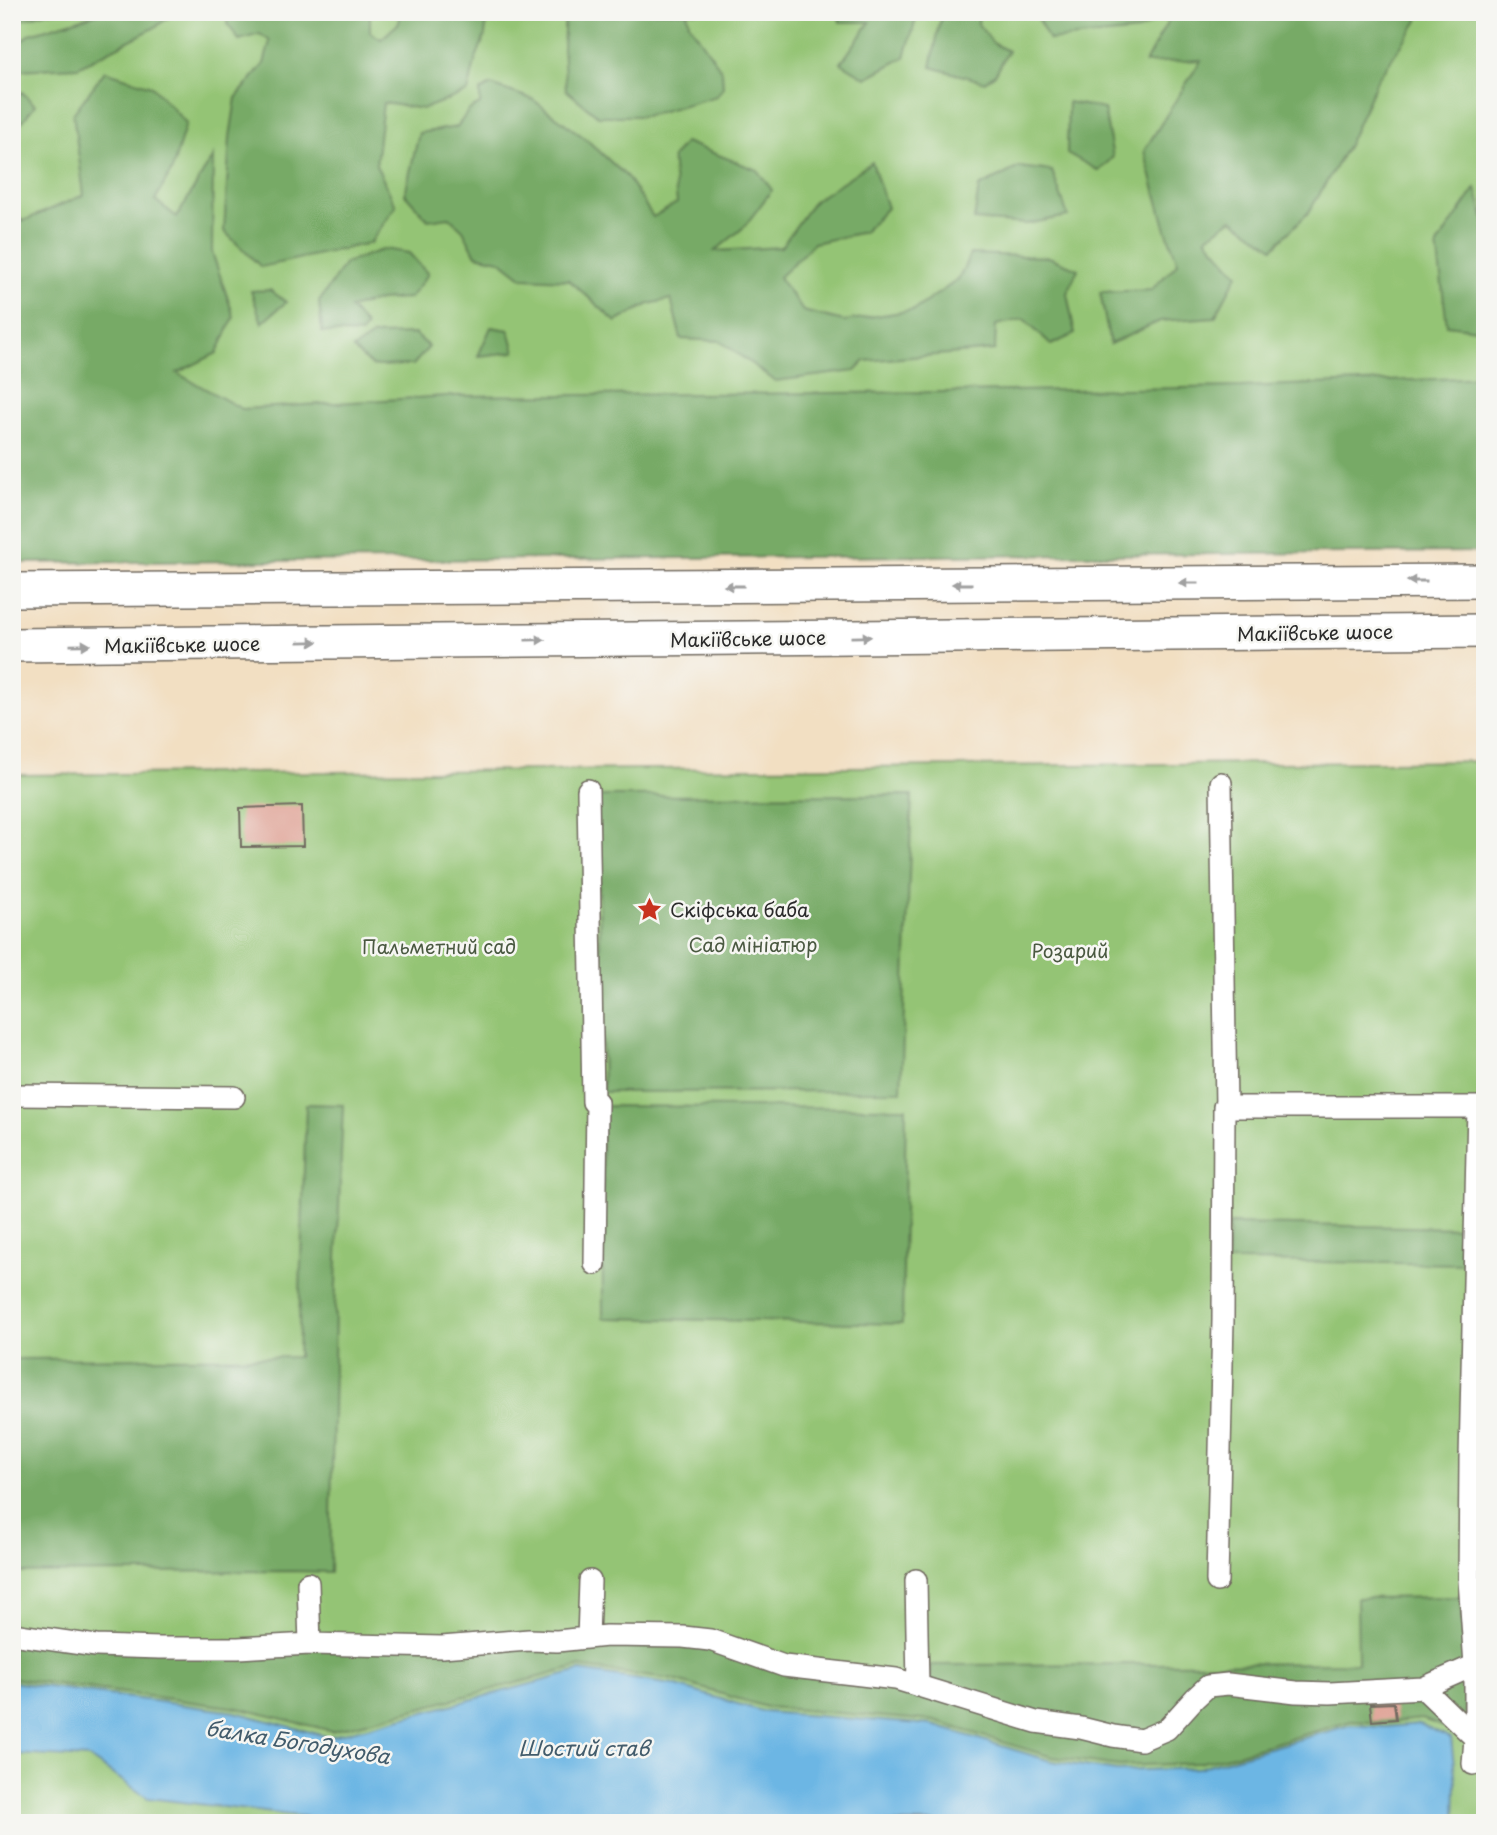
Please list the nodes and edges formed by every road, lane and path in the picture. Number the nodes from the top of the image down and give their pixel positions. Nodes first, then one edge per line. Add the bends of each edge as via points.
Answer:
1 (1485, 581) edge
2 (12, 590) edge
3 (1485, 631) edge
4 (12, 645) edge
5 (1221, 783) dead end
6 (588, 790) dead end
7 (12, 1095) edge
8 (234, 1097) dead end
9 (1224, 1107) dead end
10 (1481, 1107) edge
11 (595, 1264) dead end
12 (916, 1580) dead end
13 (590, 1581) dead end
14 (1217, 1581) dead end
15 (308, 1583) dead end
16 (12, 1634) edge
17 (588, 1638) junction
18 (310, 1644) junction
19 (1475, 1665) junction
20 (918, 1686) junction
21 (1423, 1688) junction
22 (1475, 1738) junction
23 (1473, 1764) dead end

1 -> 2 main road
4 -> 3 main road, Макіївське шосе
5 - 10 street via 1226,1107
6 - 11 street
7 - 8 street
9 - 14 street
10 - 19 street via 1470,1445 1469,1580
12 - 20 street
13 - 17 street
15 - 18 street
16 - 18 street via 109,1647
17 - 18 street via 442,1647
17 - 20 street via 710,1640 783,1666 896,1679
19 - 21 street
19 - 22 street
20 - 21 street via 1037,1722 1140,1740 1167,1729 1208,1686 1330,1693
21 - 22 street
22 - 23 street

